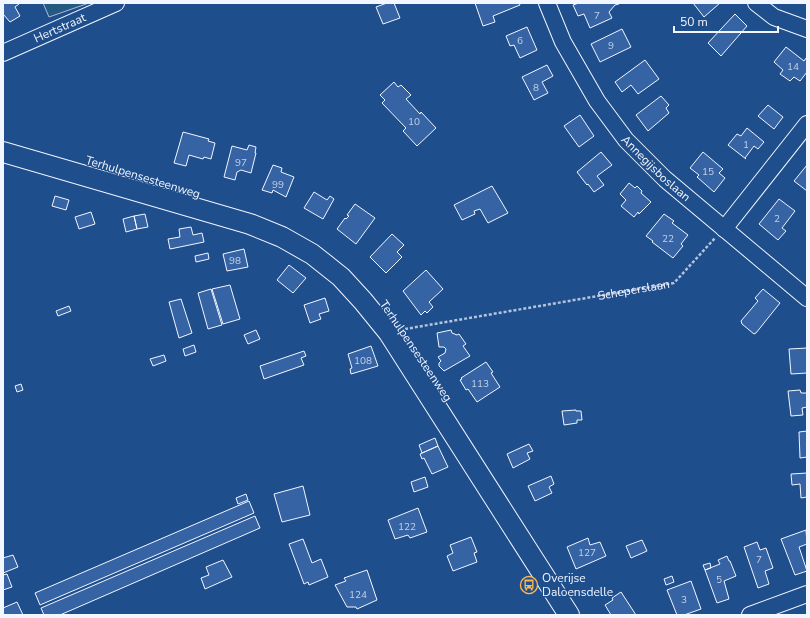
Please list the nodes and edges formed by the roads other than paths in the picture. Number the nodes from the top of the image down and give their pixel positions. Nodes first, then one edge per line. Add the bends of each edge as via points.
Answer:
1 (116, 3) edge
2 (548, 3) edge
3 (756, 3) edge
4 (807, 29) edge
5 (3, 53) edge
6 (807, 124) edge
7 (3, 152) edge
8 (724, 229) junction
9 (807, 298) edge
10 (807, 594) edge
11 (570, 615) edge
12 (750, 615) edge

1 - 5 street, Hertstraat
2 - 8 street, Annegijsboslaan via 564,42 597,102 626,140 665,179
3 - 4 street via 774,17
6 - 8 street
7 - 11 main road, Terhulpensesteenweg via 250,224 282,237 312,254 341,277 389,333
8 - 9 street, Annegijsboslaan
10 - 12 street

